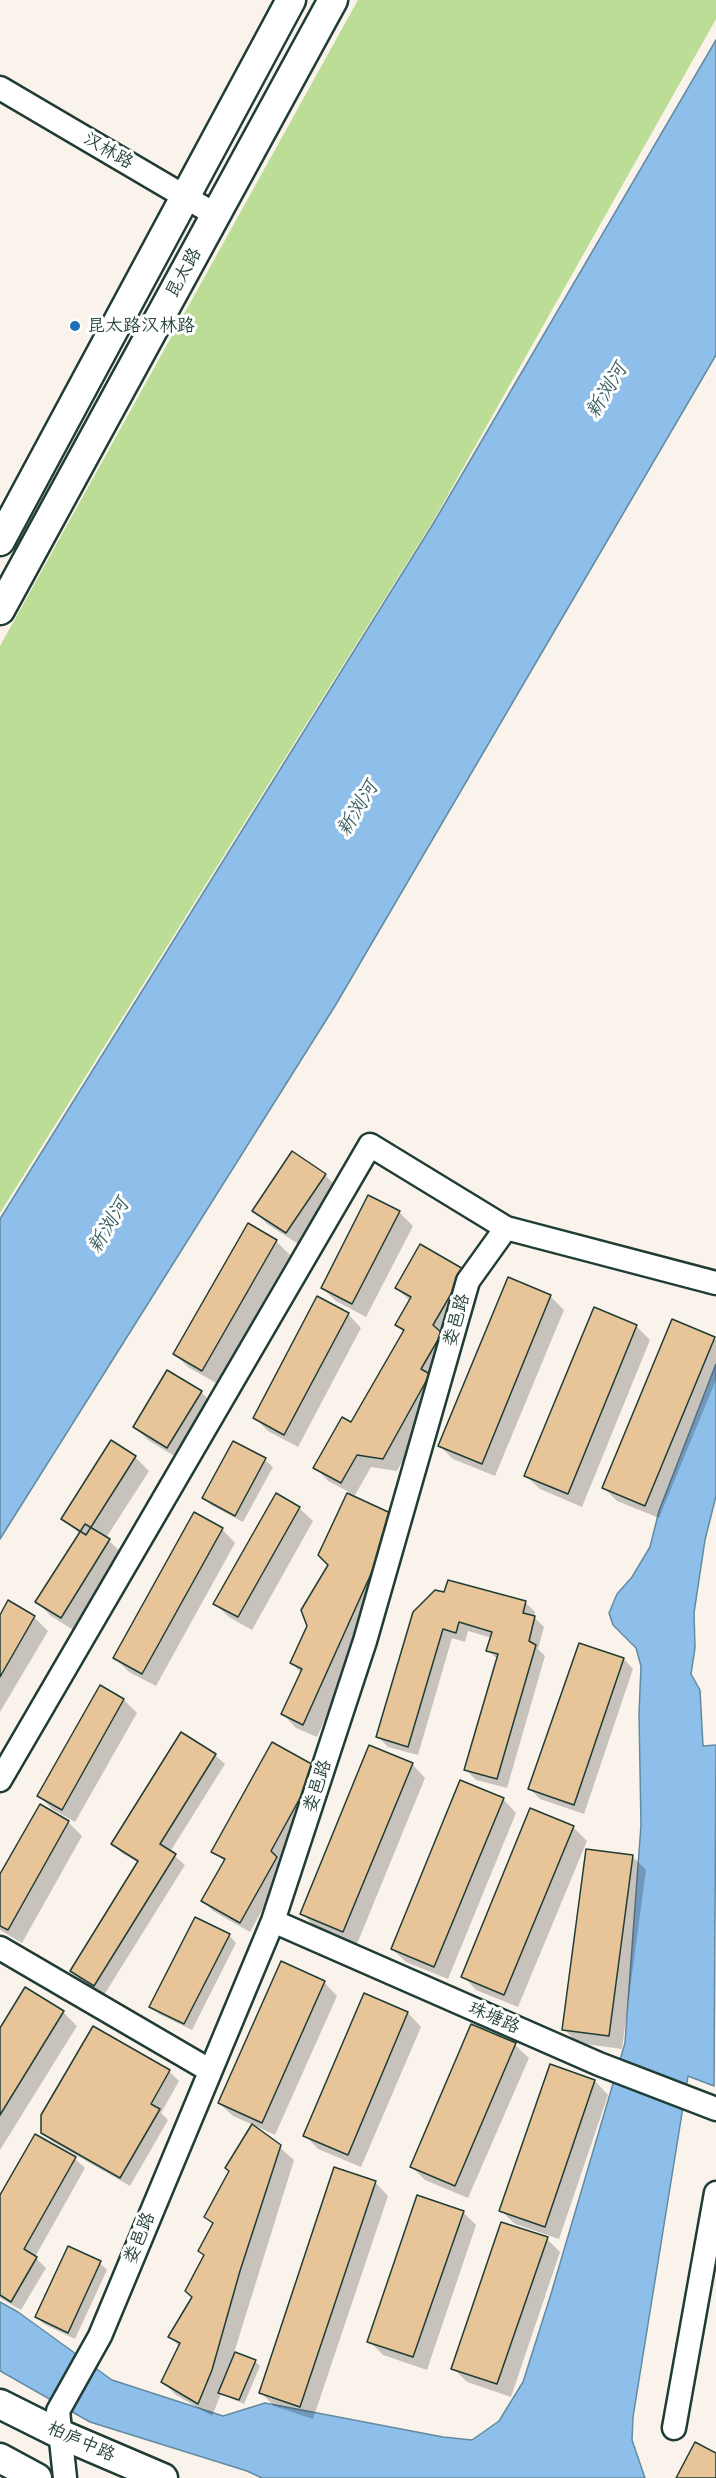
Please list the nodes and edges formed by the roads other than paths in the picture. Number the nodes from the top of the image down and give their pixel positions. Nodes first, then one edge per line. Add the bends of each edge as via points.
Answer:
1 (291, 0) edge
2 (333, 0) edge
3 (0, 87) edge
4 (184, 196) junction
5 (216, 215) junction
6 (0, 542) edge
7 (0, 610) edge
8 (506, 1228) junction
9 (716, 1283) edge
10 (0, 1780) edge
11 (273, 1921) junction
12 (0, 1948) edge
13 (209, 2070) junction
14 (716, 2109) edge
15 (716, 2193) edge
16 (0, 2404) edge
17 (59, 2423) junction
18 (674, 2428) dead end
19 (0, 2458) edge
20 (37, 2478) edge
21 (65, 2478) edge
22 (163, 2478) edge

1 - 4 main road, 昆太路
2 - 5 main road, 昆太路
3 - 4 street, 汉林路
4 - 5 street, 汉林路
4 - 6 main road, 昆太路
5 - 7 main road, 昆太路
8 - 9 street
8 - 10 street via 370,1145
8 - 11 street, 娄邑路 via 468,1281 365,1641
11 - 13 street, 娄邑路
11 - 14 street, 珠塘路 via 600,2064
12 - 13 street
13 - 17 street, 娄邑路 via 100,2336
15 - 18 street
16 - 17 main road, 柏庐中路
17 - 21 street
17 - 22 main road, 柏庐中路
19 - 20 main road

